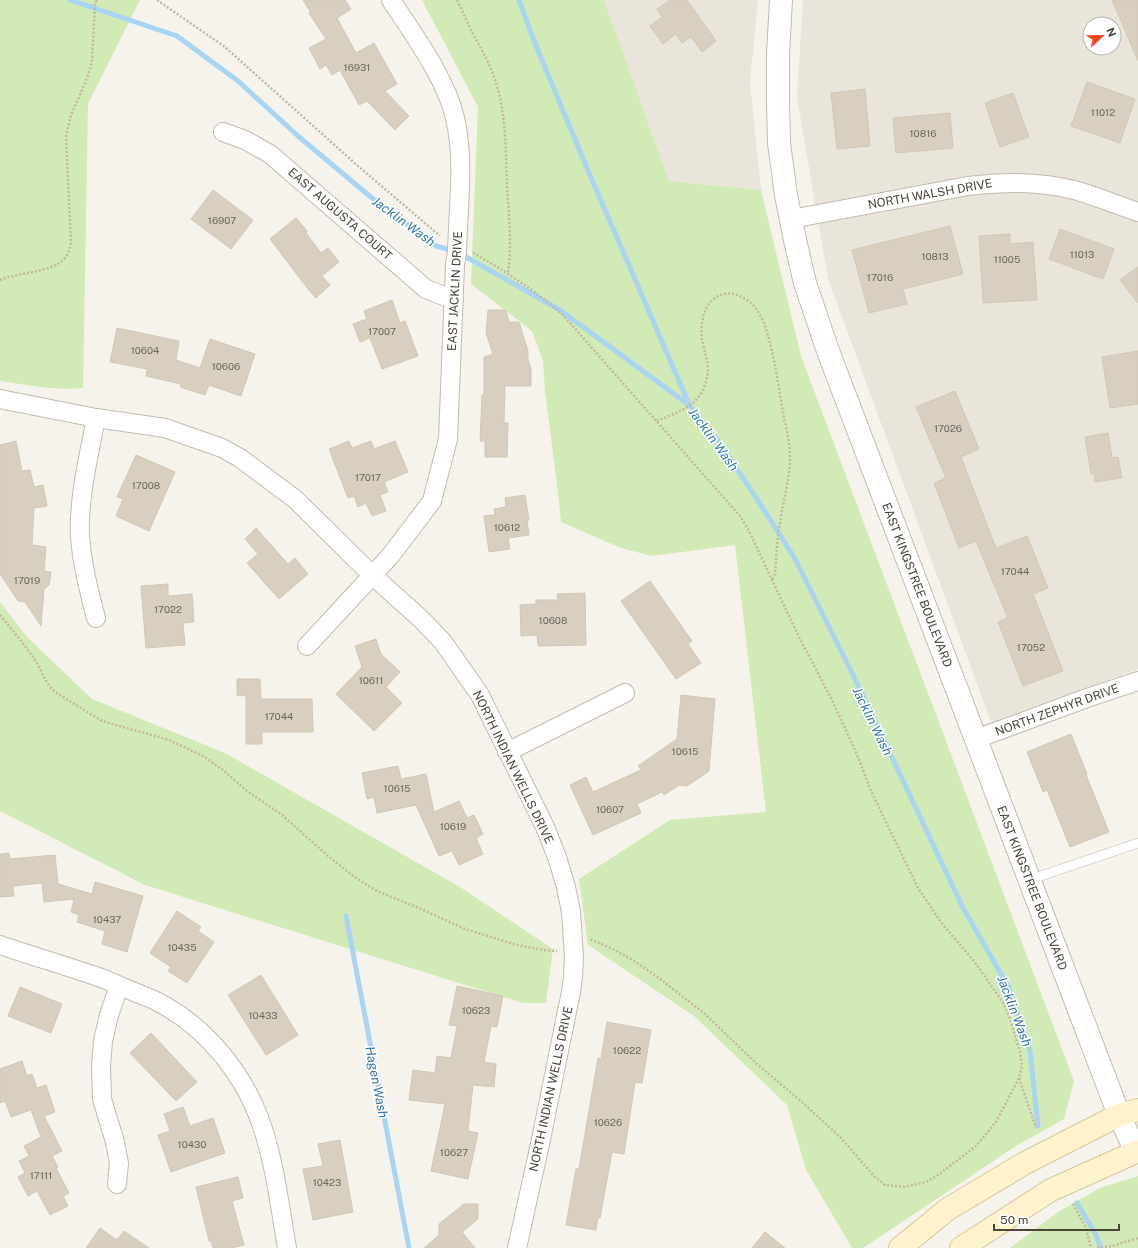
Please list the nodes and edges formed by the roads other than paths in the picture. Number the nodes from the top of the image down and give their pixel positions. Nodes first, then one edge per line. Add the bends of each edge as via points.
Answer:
1 (391, 0) edge
2 (781, 0) edge
3 (223, 132) dead end
4 (1138, 212) edge
5 (791, 219) junction
6 (454, 300) junction
7 (0, 399) edge
8 (96, 418) junction
9 (372, 575) junction
10 (96, 618) dead end
11 (307, 646) dead end
12 (1138, 681) edge
13 (625, 693) dead end
14 (976, 739) junction
15 (507, 752) junction
16 (1138, 843) edge
17 (1029, 880) junction
18 (0, 945) edge
19 (119, 986) junction
20 (1128, 1112) edge
21 (1137, 1152) edge
22 (117, 1184) dead end
23 (287, 1248) edge
24 (517, 1248) edge
25 (900, 1248) edge
26 (961, 1248) edge

1 - 6 street, EAST JACKLIN DRIVE via 429,58 445,89 455,117 460,147 460,179
2 - 5 street, EAST KINGSTREE BOULEVARD via 778,54 779,136
3 - 6 street, EAST AUGUSTA COURT via 245,140 270,154 426,288
4 - 5 street, NORTH WALSH DRIVE via 1075,190 1024,182 968,186
5 - 14 street, EAST KINGSTREE BOULEVARD via 806,283 828,351
6 - 9 street, EAST JACKLIN DRIVE via 448,439 432,501 391,556
7 - 8 street, NORTH INDIAN WELLS DRIVE
8 - 9 street, NORTH INDIAN WELLS DRIVE via 165,428 222,448 240,458 295,498
8 - 10 street via 80,506 80,528 83,563
9 - 11 street, EAST JACKLIN DRIVE
9 - 15 street, NORTH INDIAN WELLS DRIVE via 443,642 480,696
12 - 14 street, NORTH ZEPHYR DRIVE
13 - 15 street
14 - 17 street, EAST KINGSTREE BOULEVARD
15 - 24 street, NORTH INDIAN WELLS DRIVE via 545,827 557,857 571,912 574,944 571,992
16 - 17 lane
17 - 20 street, EAST KINGSTREE BOULEVARD
18 - 19 street
19 - 22 street via 103,1041 101,1066 102,1099 119,1163
19 - 23 street via 155,1000 197,1028 234,1069 262,1126 271,1158
20 - 21 street, EAST KINGSTREE BOULEVARD
20 - 25 main road via 1025,1163 948,1209
21 - 26 main road via 1051,1190

